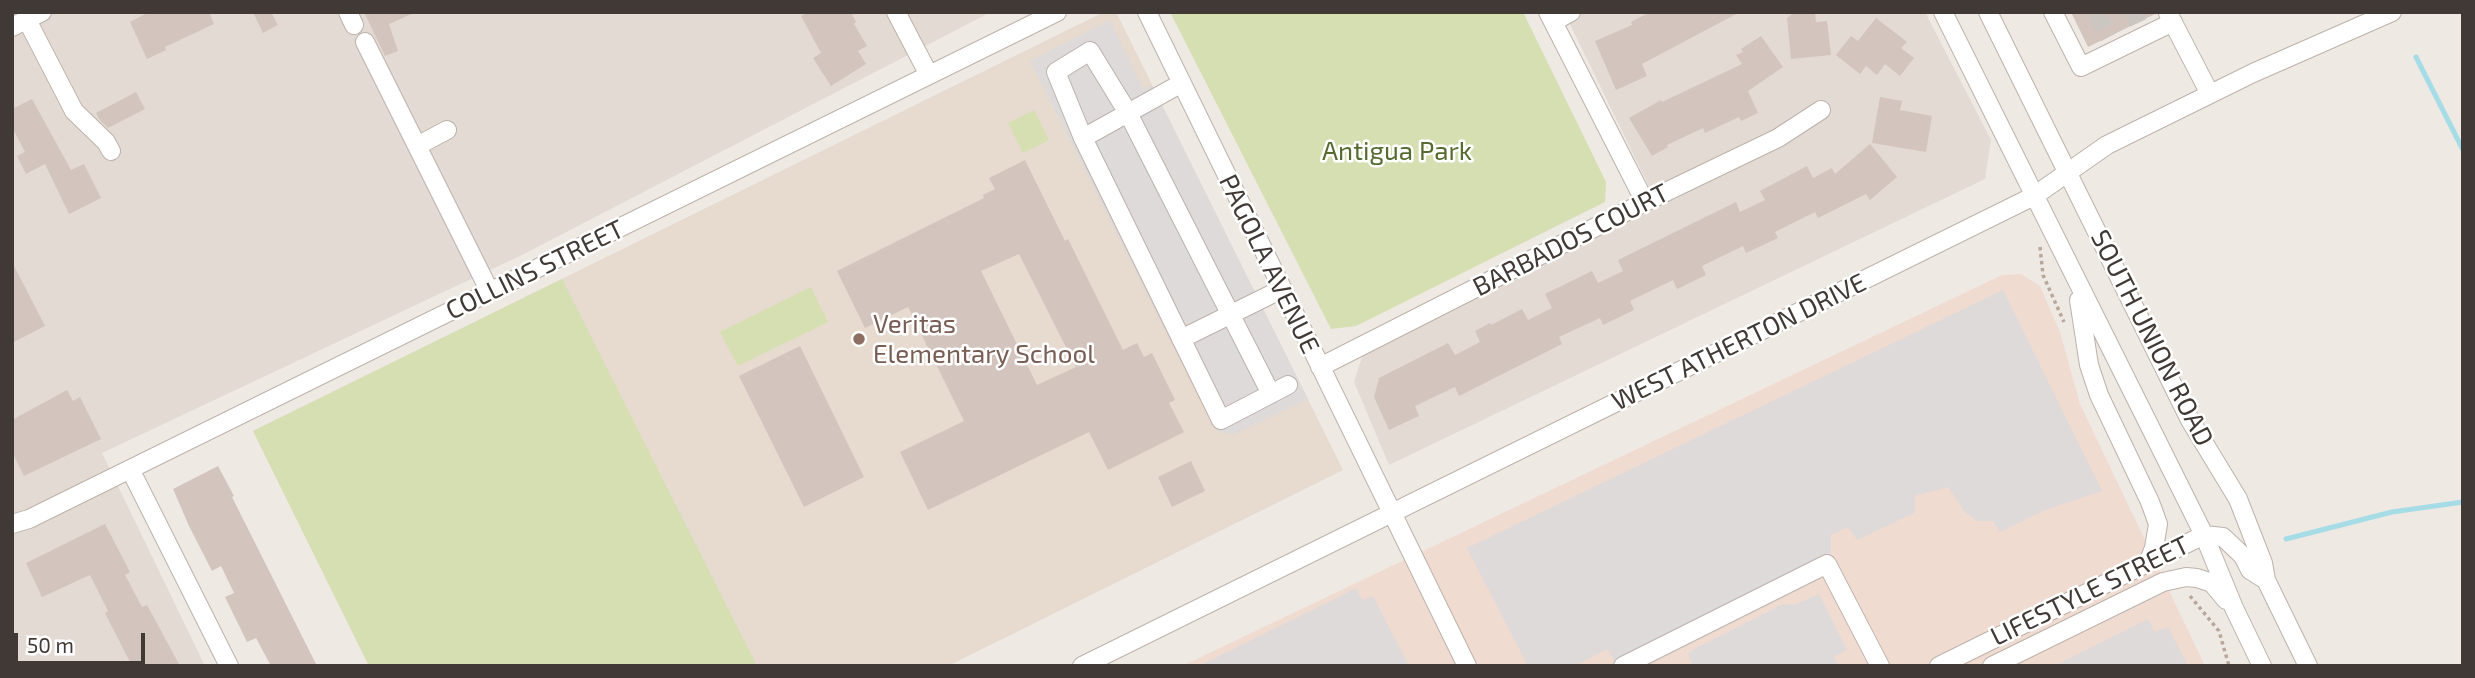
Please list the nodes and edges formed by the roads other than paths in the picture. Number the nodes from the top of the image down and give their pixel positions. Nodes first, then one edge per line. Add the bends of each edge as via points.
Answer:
1 (896, 12) edge
2 (1056, 12) edge
3 (1147, 12) edge
4 (1571, 12) edge
5 (1943, 12) edge
6 (1988, 12) edge
7 (2053, 12) edge
8 (2392, 12) edge
9 (1551, 17) edge
10 (2171, 17) edge
11 (27, 20) edge
12 (365, 42) dead end
13 (929, 75) junction
14 (1182, 83) junction
15 (2210, 94) junction
16 (1821, 110) dead end
17 (1128, 113) junction
18 (447, 130) dead end
19 (1083, 138) junction
20 (417, 146) junction
21 (111, 151) dead end
22 (2069, 173) junction
23 (2034, 196) junction
24 (1645, 202) junction
25 (2076, 283) junction
26 (1282, 289) junction
27 (491, 292) junction
28 (1230, 314) junction
29 (1181, 339) junction
30 (1320, 368) junction
31 (1288, 385) dead end
32 (1271, 394) junction
33 (130, 469) junction
34 (1392, 515) junction
35 (12, 524) edge
36 (2204, 535) junction
37 (2148, 563) junction
38 (2266, 580) junction
39 (2234, 608) junction
40 (229, 666) edge
41 (1082, 666) edge
42 (1467, 666) edge
43 (1623, 666) edge
44 (1881, 666) edge
45 (1939, 666) edge
46 (1992, 666) edge
47 (2262, 666) edge
48 (2308, 666) edge

1 - 13 street
2 - 13 street, COLLINS STREET
3 - 14 street, PAGOLA AVENUE
4 - 9 street
5 - 23 street, SOUTH UNION ROAD
6 - 22 street, SOUTH UNION ROAD
7 - 10 street via 2081,67 2112,44
8 - 15 street, WEST ATHERTON DRIVE
9 - 24 street
10 - 15 street
11 - 21 street via 75,111
12 - 20 street
13 - 27 street, COLLINS STREET
14 - 17 street
14 - 26 street, PAGOLA AVENUE
15 - 22 street, WEST ATHERTON DRIVE via 2107,145
16 - 24 street, BARBADOS COURT via 1778,138
17 - 19 street
17 - 19 street via 1090,51 1056,72
17 - 28 street
18 - 20 street
19 - 29 street
20 - 27 street
22 - 23 street, WEST ATHERTON DRIVE
22 - 38 street, SOUTH UNION ROAD via 2190,420 2238,499
23 - 25 street, SOUTH UNION ROAD
23 - 34 street, WEST ATHERTON DRIVE
24 - 30 street, BARBADOS COURT
25 - 36 street, SOUTH UNION ROAD
25 - 37 street via 2092,375 2158,524
26 - 28 street
26 - 30 street, PAGOLA AVENUE
27 - 33 street, COLLINS STREET
28 - 29 street
28 - 32 street
29 - 32 street via 1221,420
30 - 34 street, PAGOLA AVENUE
31 - 32 street
33 - 35 street, COLLINS STREET
33 - 40 street
34 - 41 street, WEST ATHERTON DRIVE
34 - 42 street, PAGOLA AVENUE
36 - 37 street, LIFESTYLE STREET
36 - 38 street via 2223,537 2250,570
36 - 39 street, SOUTH UNION ROAD
37 - 45 street, LIFESTYLE STREET
38 - 48 street, SOUTH UNION ROAD
39 - 46 street, LIFESTYLE STREET via 2212,583 2197,578 2163,582
39 - 47 street, SOUTH UNION ROAD
43 - 44 street via 1827,564

